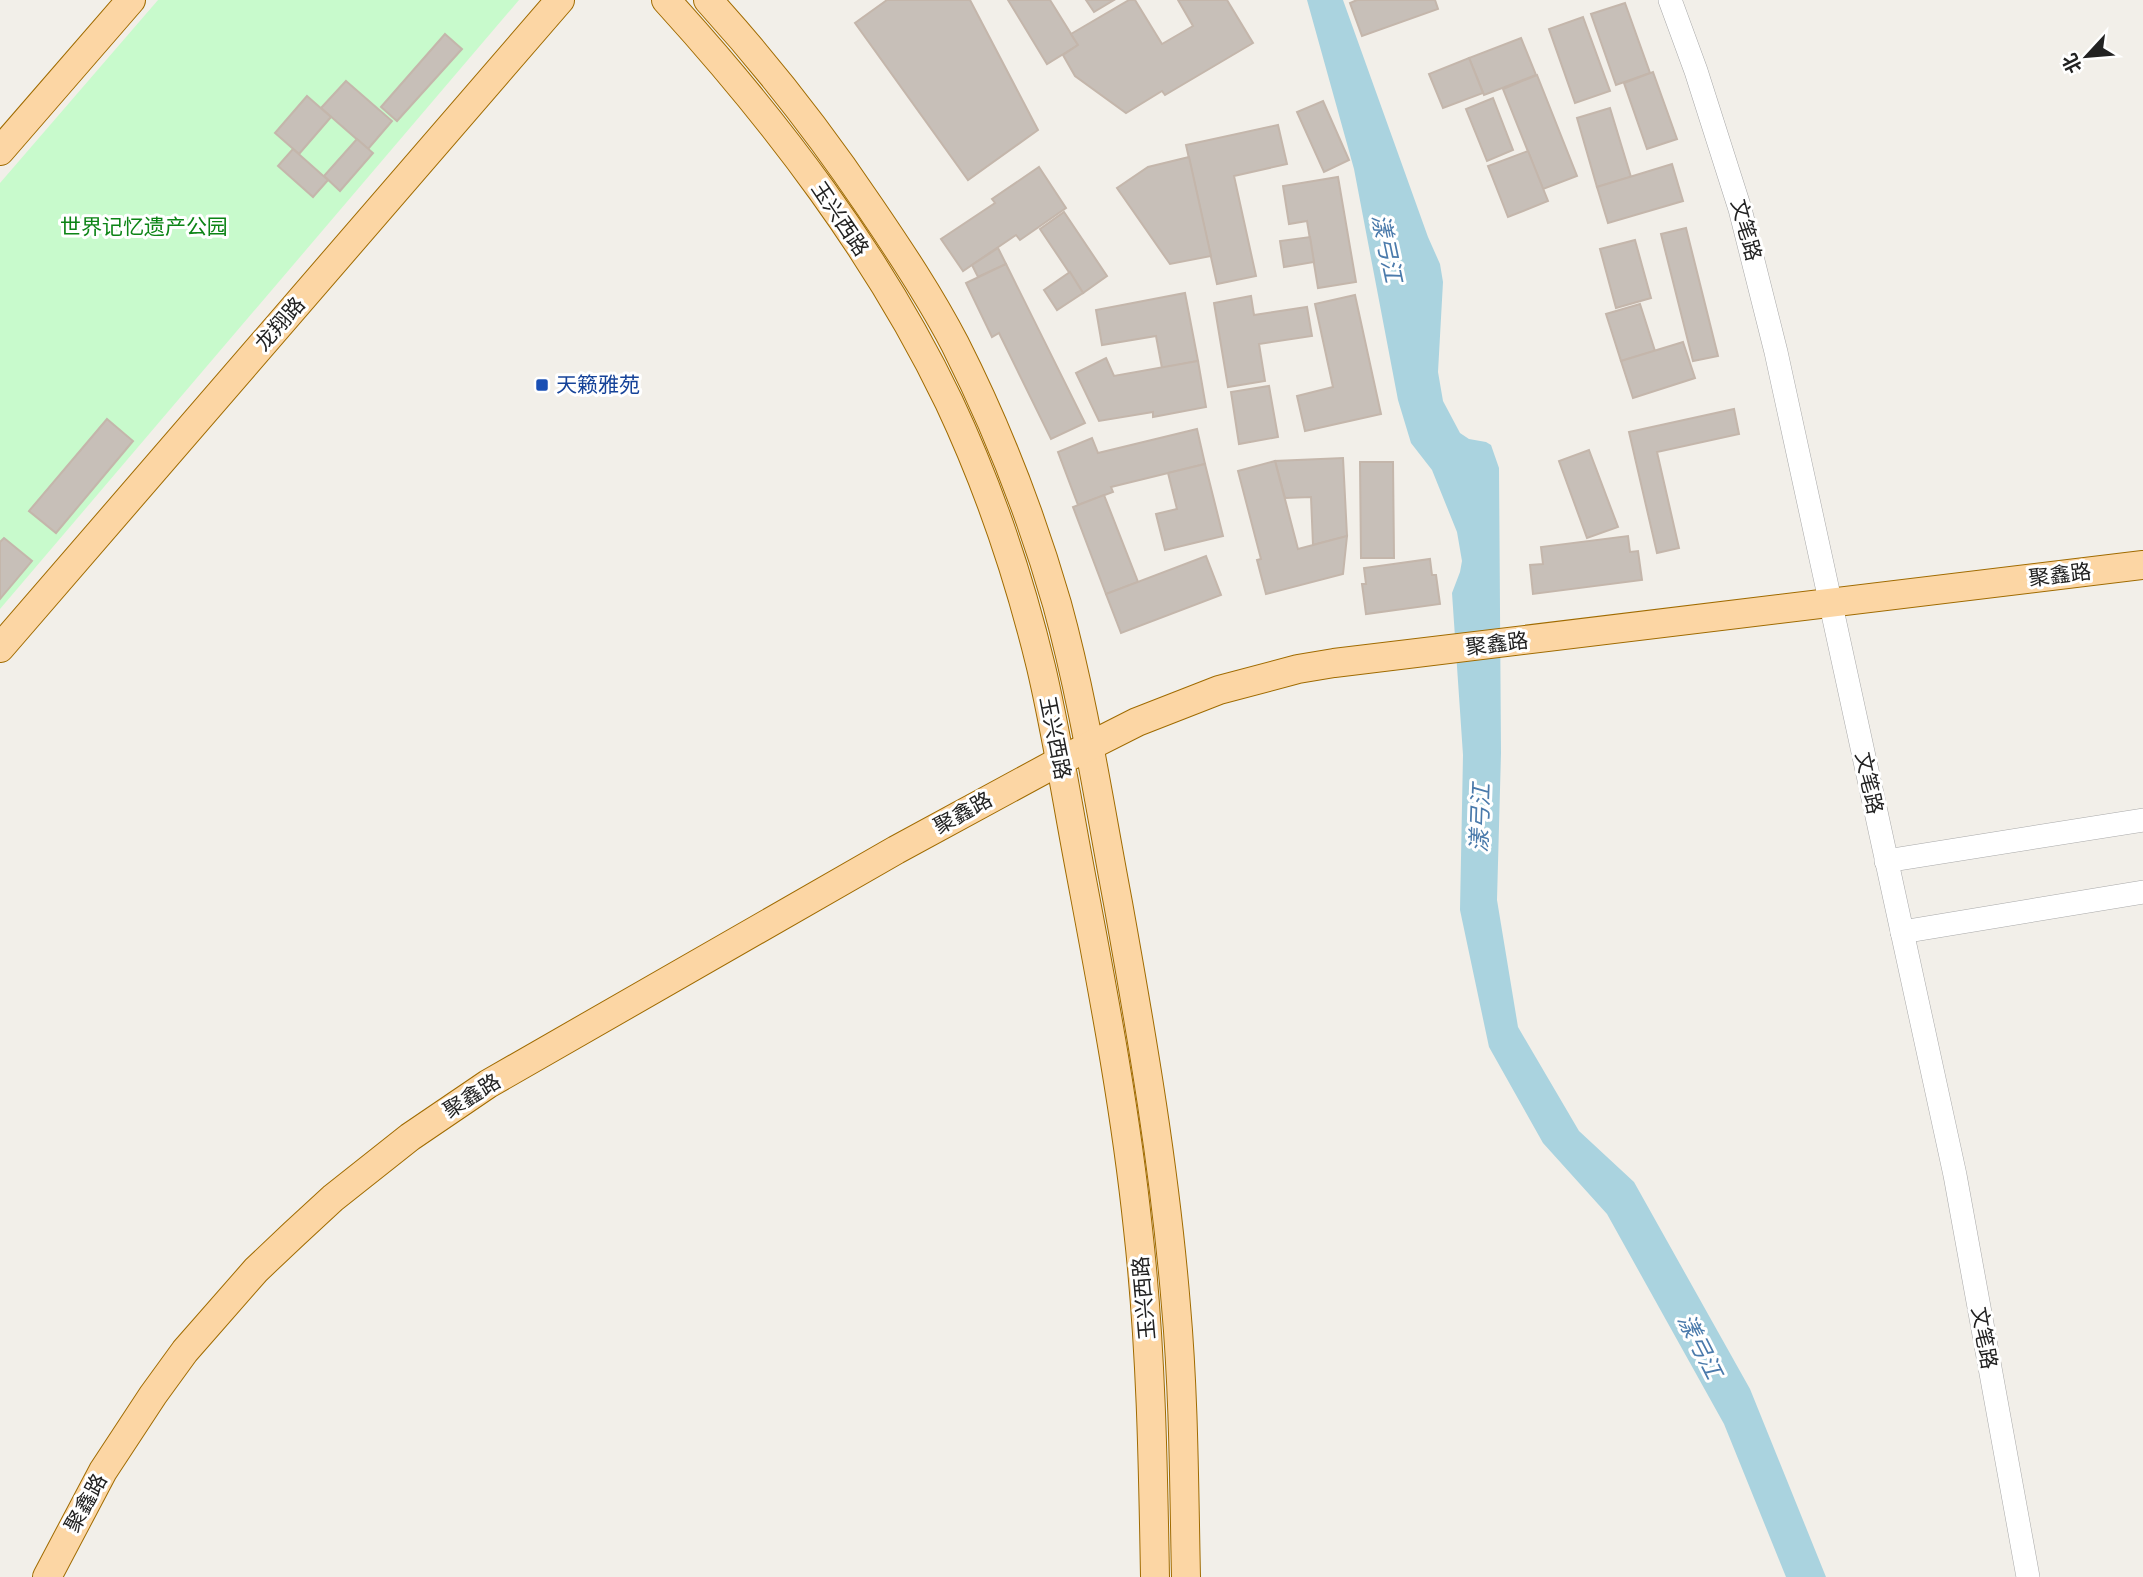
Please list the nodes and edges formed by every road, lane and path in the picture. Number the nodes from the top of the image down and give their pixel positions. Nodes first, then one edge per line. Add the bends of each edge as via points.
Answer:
1 (131, 0) edge
2 (560, 0) edge
3 (666, 0) edge
4 (708, 0) edge
5 (1670, 0) edge
6 (0, 151) edge
7 (2143, 565) edge
8 (2143, 584) edge
9 (1832, 612) junction
10 (0, 649) edge
11 (1090, 756) junction
12 (1061, 771) junction
13 (2143, 820) edge
14 (1886, 861) junction
15 (2143, 892) edge
16 (1902, 932) junction
17 (47, 1577) edge
18 (68, 1577) edge
19 (1155, 1577) edge
20 (1186, 1577) edge
21 (2028, 1577) edge

1 - 6 main road
2 - 10 main road, 龙翔路
3 - 12 main road, 玉兴西路 via 791,148 863,251 925,355 973,456 1012,561 1041,669
4 - 11 main road, 玉兴西路 via 775,78 854,183 953,340 1002,444 1041,552 1072,662
5 - 9 street, 文笔路 via 1747,233
7 - 9 main road, 聚鑫路
8 - 9 main road, 聚鑫路
9 - 11 main road, 聚鑫路 via 1451,659 1334,663 1262,678 1178,704
9 - 14 street, 文笔路
11 - 12 main road, 聚鑫路
11 - 20 main road, 玉兴西路 via 1145,1052 1166,1200 1182,1395
12 - 17 main road, 聚鑫路 via 908,844 488,1084 373,1165 256,1270 185,1351 115,1452
12 - 18 main road, 聚鑫路 via 498,1100 384,1180 269,1283 200,1363 119,1481
12 - 19 main road, 玉兴西路 via 1114,1057 1138,1228 1151,1396
13 - 14 street
14 - 16 street, 文笔路
15 - 16 street
16 - 21 street, 文笔路 via 1955,1175

